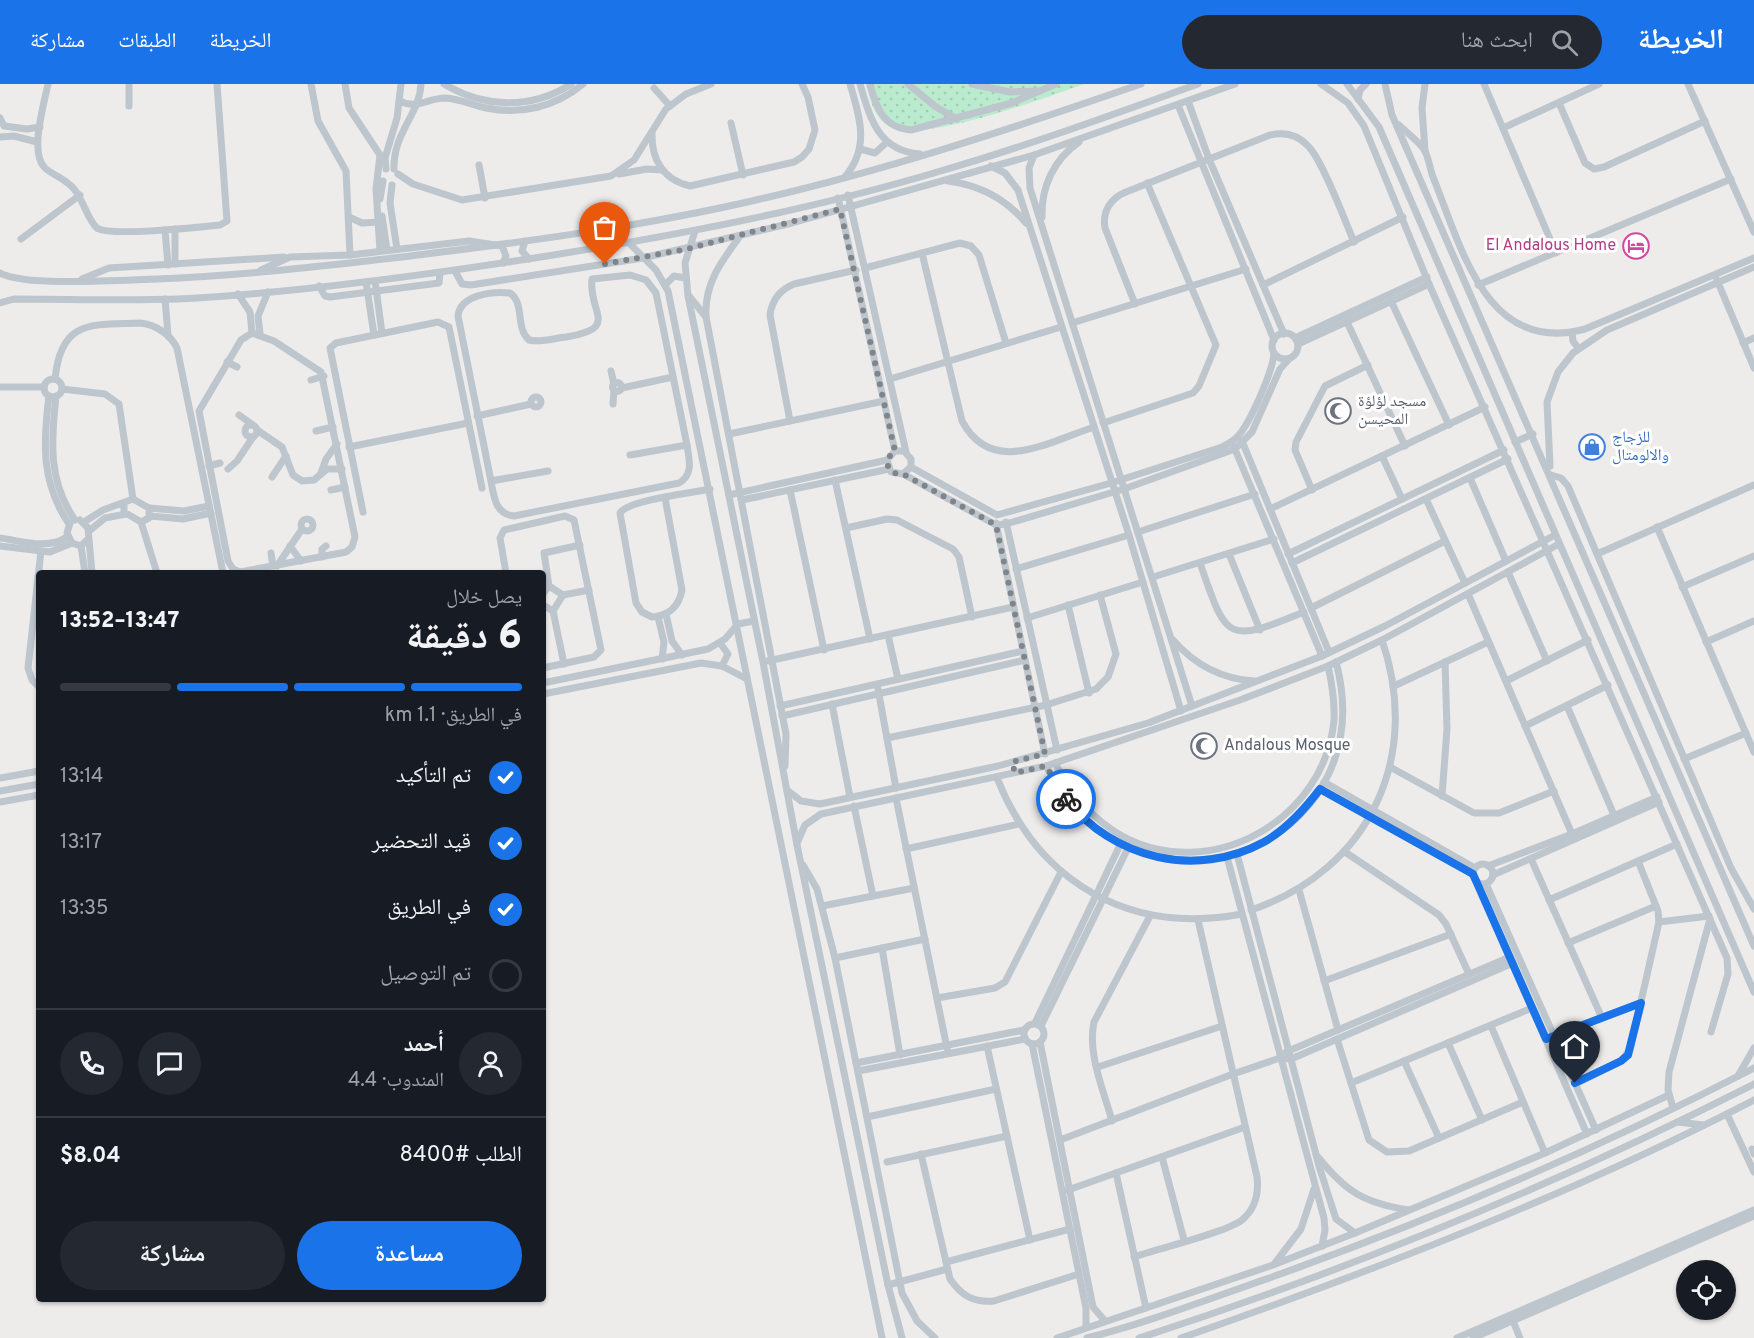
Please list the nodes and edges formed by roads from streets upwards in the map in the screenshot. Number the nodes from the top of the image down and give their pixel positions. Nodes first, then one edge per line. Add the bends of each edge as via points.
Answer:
1 (48, 84) edge
2 (129, 84) edge
3 (217, 84) edge
4 (310, 84) edge
5 (345, 84) edge
6 (401, 84) edge
7 (422, 84) edge
8 (711, 84) edge
9 (802, 84) edge
10 (850, 84) edge
11 (860, 84) edge
12 (870, 84) edge
13 (908, 84) edge
14 (972, 84) edge
15 (1056, 84) edge
16 (1141, 84) edge
17 (1198, 84) edge
18 (1235, 84) edge
19 (1321, 84) edge
20 (1347, 84) edge
21 (1366, 84) edge
22 (1385, 84) edge
23 (1425, 84) edge
24 (1484, 84) edge
25 (1599, 84) edge
26 (1688, 84) edge
27 (445, 85) edge
28 (576, 85) edge
29 (654, 88) dead end
30 (1037, 91) junction
31 (1010, 92) junction
32 (444, 98) junction
33 (1358, 99) junction
34 (400, 100) junction
35 (1188, 101) junction
36 (1012, 103) junction
37 (1558, 103) junction
38 (417, 105) junction
39 (1178, 105) junction
40 (129, 106) dead end
41 (670, 106) junction
42 (0, 118) edge
43 (957, 119) junction
44 (1705, 121) junction
45 (1395, 122) junction
46 (731, 123) dead end
47 (40, 127) junction
48 (1503, 128) junction
49 (652, 130) junction
50 (0, 137) edge
51 (1084, 139) junction
52 (38, 142) junction
53 (887, 142) junction
54 (860, 150) junction
55 (1425, 151) junction
56 (926, 154) junction
57 (1034, 155) junction
58 (1209, 159) junction
59 (634, 160) junction
60 (1200, 162) junction
61 (479, 165) dead end
62 (991, 166) junction
63 (642, 170) junction
64 (662, 170) junction
65 (393, 171) junction
66 (743, 175) junction
67 (611, 176) junction
68 (844, 178) junction
69 (1731, 179) junction
70 (946, 180) junction
71 (382, 181) junction
72 (1029, 183) junction
73 (1147, 183) junction
74 (394, 184) junction
75 (413, 184) junction
76 (1016, 186) junction
77 (80, 195) junction
78 (848, 195) junction
79 (484, 198) junction
80 (838, 198) junction
81 (851, 206) junction
82 (840, 209) junction
83 (349, 217) junction
84 (1403, 217) junction
85 (379, 222) junction
86 (1029, 226) junction
87 (1042, 226) junction
88 (175, 229) junction
89 (165, 230) junction
90 (695, 231) junction
91 (1754, 232) edge
92 (741, 236) junction
93 (21, 239) dead end
94 (525, 241) junction
95 (1354, 242) junction
96 (630, 244) junction
97 (396, 245) junction
98 (500, 245) junction
99 (384, 248) junction
100 (687, 249) junction
101 (922, 253) junction
102 (1556, 253) junction
103 (350, 255) junction
104 (290, 257) junction
105 (643, 258) junction
106 (1754, 258) edge
107 (529, 259) junction
108 (503, 263) junction
109 (172, 264) junction
110 (1754, 267) edge
111 (865, 268) junction
112 (1246, 269) junction
113 (856, 270) junction
114 (455, 271) junction
115 (257, 272) junction
116 (440, 273) junction
117 (1, 275) edge
118 (685, 278) junction
119 (1717, 279) junction
120 (80, 280) junction
121 (375, 281) junction
122 (1428, 281) junction
123 (366, 282) junction
124 (1262, 282) junction
125 (1251, 283) junction
126 (666, 284) junction
127 (1478, 285) junction
128 (319, 286) junction
129 (1192, 286) junction
130 (376, 291) junction
131 (268, 292) junction
132 (368, 292) junction
133 (238, 294) junction
134 (688, 296) junction
135 (165, 299) junction
136 (1, 301) edge
137 (1391, 302) junction
138 (1135, 304) junction
139 (706, 317) junction
140 (1347, 322) junction
141 (1072, 323) junction
142 (1061, 327) junction
143 (382, 333) junction
144 (1572, 333) junction
145 (256, 334) junction
146 (1284, 334) junction
147 (168, 335) junction
148 (374, 335) junction
149 (1754, 338) edge
150 (1274, 340) junction
151 (1296, 341) junction
152 (1006, 343) junction
153 (1743, 343) junction
154 (1578, 348) junction
155 (1274, 353) junction
156 (1289, 359) junction
157 (227, 362) junction
158 (948, 362) junction
159 (1368, 365) junction
160 (237, 368) dead end
161 (1754, 368) edge
162 (611, 372) dead end
163 (687, 375) junction
164 (324, 376) junction
165 (673, 378) junction
166 (55, 379) junction
167 (890, 379) junction
168 (311, 380) dead end
169 (0, 387) edge
170 (44, 387) junction
171 (614, 387) junction
172 (62, 389) junction
173 (53, 396) junction
174 (884, 401) junction
175 (531, 404) dead end
176 (613, 404) dead end
177 (1485, 407) junction
178 (239, 415) dead end
179 (477, 416) junction
180 (790, 421) junction
181 (468, 423) junction
182 (1103, 423) junction
183 (1449, 425) junction
184 (333, 427) junction
185 (1094, 427) junction
186 (254, 431) junction
187 (316, 431) dead end
188 (729, 434) junction
189 (1533, 434) junction
190 (1239, 435) junction
191 (1515, 442) junction
192 (1243, 443) junction
193 (337, 444) junction
194 (687, 445) junction
195 (1233, 445) junction
196 (1405, 446) junction
197 (349, 447) junction
198 (1504, 450) junction
199 (895, 451) junction
200 (906, 452) junction
201 (630, 455) dead end
202 (286, 456) junction
203 (1382, 456) junction
204 (1508, 459) junction
205 (887, 460) junction
206 (220, 463) dead end
207 (209, 466) junction
208 (910, 467) junction
209 (228, 469) dead end
210 (342, 469) junction
211 (889, 469) junction
212 (548, 471) dead end
213 (321, 473) junction
214 (903, 474) junction
215 (1551, 475) junction
216 (272, 477) dead end
217 (1470, 478) junction
218 (836, 480) junction
219 (1121, 480) junction
220 (491, 481) junction
221 (1112, 483) junction
222 (1754, 484) edge
223 (345, 487) junction
224 (482, 488) dead end
225 (710, 489) junction
226 (1124, 489) junction
227 (331, 490) dead end
228 (790, 490) junction
229 (1312, 490) junction
230 (1114, 492) junction
231 (1255, 494) junction
232 (729, 495) junction
233 (741, 496) junction
234 (665, 498) junction
235 (133, 499) junction
236 (1402, 499) junction
237 (1426, 499) junction
238 (124, 504) junction
239 (210, 509) junction
240 (1270, 510) junction
241 (149, 512) junction
242 (296, 513) dead end
243 (363, 513) dead end
244 (126, 514) junction
245 (994, 514) junction
246 (1004, 515) junction
247 (72, 522) junction
248 (84, 522) junction
249 (141, 522) junction
250 (1006, 524) junction
251 (996, 525) junction
252 (1657, 527) junction
253 (846, 528) junction
254 (1138, 532) junction
255 (88, 535) junction
256 (1129, 535) junction
257 (1555, 535) junction
258 (1589, 535) junction
259 (0, 538) edge
260 (1274, 539) junction
261 (1578, 539) junction
262 (69, 540) junction
263 (1544, 540) junction
264 (1446, 541) junction
265 (1560, 544) junction
266 (580, 545) junction
267 (0, 546) edge
268 (81, 546) junction
269 (290, 546) junction
270 (326, 546) dead end
271 (1549, 550) junction
272 (41, 551) junction
273 (270, 553) dead end
274 (1230, 554) junction
275 (1288, 554) junction
276 (1597, 554) junction
277 (1754, 556) edge
278 (322, 557) junction
279 (259, 561) dead end
280 (300, 561) junction
281 (1506, 561) junction
282 (1200, 563) junction
283 (1292, 563) junction
284 (275, 566) junction
285 (264, 568) junction
286 (1016, 569) junction
287 (39, 570) edge
288 (84, 570) edge
289 (92, 570) edge
290 (156, 570) edge
291 (222, 570) edge
292 (237, 570) edge
293 (252, 570) edge
294 (505, 570) edge
295 (1508, 572) junction
296 (1153, 577) junction
297 (1143, 582) junction
298 (1465, 583) junction
299 (549, 586) junction
300 (1683, 586) junction
301 (546, 590) edge
302 (589, 590) junction
303 (1468, 594) junction
304 (563, 595) junction
305 (1100, 595) junction
306 (36, 596) edge
307 (1068, 605) junction
308 (546, 607) edge
309 (1013, 607) junction
310 (1307, 610) junction
311 (553, 611) junction
312 (666, 614) junction
313 (658, 616) junction
314 (972, 617) junction
315 (1027, 618) junction
316 (754, 621) junction
317 (1754, 621) edge
318 (738, 624) junction
319 (1385, 626) junction
320 (1260, 630) junction
321 (888, 635) junction
322 (1390, 636) junction
323 (1172, 638) junction
324 (870, 639) junction
325 (1382, 640) junction
326 (1588, 640) junction
327 (1488, 642) junction
328 (1706, 642) junction
329 (720, 643) junction
330 (824, 650) junction
331 (1023, 651) junction
332 (1325, 654) junction
333 (682, 655) junction
334 (662, 659) junction
335 (772, 660) junction
336 (1024, 660) junction
337 (1547, 661) junction
338 (763, 662) junction
339 (1336, 662) junction
340 (1445, 662) junction
341 (564, 664) junction
342 (722, 666) junction
343 (1328, 666) junction
344 (546, 667) edge
345 (567, 678) junction
346 (747, 679) junction
347 (898, 679) junction
348 (1257, 681) junction
349 (1506, 681) junction
350 (546, 682) edge
351 (36, 684) edge
352 (877, 684) junction
353 (1608, 685) junction
354 (1394, 686) junction
355 (1188, 692) junction
356 (546, 693) edge
357 (1089, 693) junction
358 (878, 694) junction
359 (1177, 696) junction
360 (832, 704) junction
361 (1046, 705) junction
362 (780, 706) junction
363 (1192, 706) junction
364 (1567, 706) junction
365 (1035, 708) junction
366 (1181, 711) junction
367 (782, 716) junction
368 (1525, 726) junction
369 (1746, 732) junction
370 (887, 738) junction
371 (1057, 750) junction
372 (1754, 752) edge
373 (1045, 754) junction
374 (1684, 759) junction
375 (1012, 762) junction
376 (1055, 763) junction
377 (998, 766) junction
378 (1046, 766) junction
379 (1390, 767) junction
380 (783, 771) junction
381 (36, 772) edge
382 (1015, 773) junction
383 (1000, 777) junction
384 (0, 778) edge
385 (36, 784) edge
386 (1322, 785) junction
387 (786, 788) junction
388 (896, 788) junction
389 (0, 791) edge
390 (1554, 792) junction
391 (36, 796) edge
392 (1442, 796) junction
393 (850, 797) junction
394 (896, 798) junction
395 (1658, 799) junction
396 (0, 802) edge
397 (816, 804) junction
398 (854, 806) junction
399 (821, 814) junction
400 (1372, 814) junction
401 (1614, 815) junction
402 (1019, 824) junction
403 (1572, 834) junction
404 (1677, 844) junction
405 (797, 845) junction
406 (1120, 845) junction
407 (1128, 848) junction
408 (906, 849) junction
409 (1345, 852) junction
410 (1237, 854) junction
411 (1227, 856) junction
412 (1531, 859) junction
413 (1638, 861) junction
414 (801, 863) junction
415 (1488, 866) junction
416 (1731, 868) junction
417 (1474, 871) junction
418 (1061, 872) junction
419 (1720, 873) junction
420 (1493, 875) junction
421 (1477, 882) junction
422 (1486, 884) junction
423 (914, 888) junction
424 (1299, 890) junction
425 (873, 896) junction
426 (1100, 897) junction
427 (1549, 900) junction
428 (822, 906) junction
429 (1656, 906) junction
430 (1754, 909) edge
431 (1251, 910) junction
432 (1242, 914) junction
433 (1150, 916) junction
434 (1710, 918) junction
435 (1198, 920) junction
436 (1659, 922) junction
437 (1451, 933) junction
438 (925, 939) junction
439 (1568, 943) junction
440 (1754, 946) edge
441 (882, 948) junction
442 (835, 958) junction
443 (1511, 960) junction
444 (1469, 974) junction
445 (1324, 981) junction
446 (1457, 983) junction
447 (1754, 992) edge
448 (937, 998) junction
449 (1641, 1003) junction
450 (1532, 1008) junction
451 (1602, 1018) junction
452 (1038, 1025) junction
453 (1222, 1026) junction
454 (1491, 1026) junction
455 (1338, 1030) junction
456 (1710, 1032) dead end
457 (1025, 1034) junction
458 (1554, 1036) junction
459 (838, 1037) junction
460 (1337, 1039) junction
461 (1546, 1039) junction
462 (823, 1040) junction
463 (1036, 1043) junction
464 (1448, 1043) junction
465 (987, 1046) junction
466 (1754, 1048) edge
467 (947, 1049) junction
468 (900, 1055) junction
469 (1290, 1055) junction
470 (1280, 1058) junction
471 (1404, 1061) junction
472 (1098, 1066) junction
473 (857, 1067) junction
474 (1754, 1068) edge
475 (1233, 1074) junction
476 (1738, 1076) junction
477 (1351, 1083) junction
478 (1575, 1083) junction
479 (1754, 1084) edge
480 (996, 1089) junction
481 (1669, 1095) junction
482 (1754, 1100) edge
483 (1523, 1102) junction
484 (1673, 1108) junction
485 (1727, 1114) junction
486 (867, 1117) junction
487 (1482, 1120) junction
488 (1112, 1121) junction
489 (1678, 1122) junction
490 (1703, 1126) junction
491 (1245, 1127) junction
492 (1596, 1130) junction
493 (1587, 1134) junction
494 (1007, 1136) junction
495 (1439, 1138) junction
496 (1060, 1140) junction
497 (1545, 1153) junction
498 (921, 1154) junction
499 (1315, 1154) junction
500 (1162, 1157) junction
501 (887, 1161) dead end
502 (1754, 1172) edge
503 (1116, 1173) junction
504 (1530, 1174) junction
505 (1515, 1180) junction
506 (1314, 1186) junction
507 (1536, 1186) junction
508 (1066, 1191) junction
509 (1453, 1193) junction
510 (1521, 1193) junction
511 (1458, 1205) junction
512 (1411, 1210) junction
513 (1754, 1210) edge
514 (1754, 1216) edge
515 (1070, 1229) junction
516 (1355, 1233) junction
517 (1030, 1240) junction
518 (1184, 1240) junction
519 (1322, 1246) junction
520 (1134, 1257) junction
521 (1273, 1265) junction
522 (947, 1266) junction
523 (1080, 1274) junction
524 (900, 1282) junction
525 (888, 1285) junction
526 (1587, 1287) junction
527 (1146, 1308) junction
528 (1105, 1321) junction
529 (1513, 1322) junction
530 (1086, 1327) junction
531 (882, 1338) edge
532 (902, 1338) edge
533 (935, 1338) edge
534 (1058, 1338) edge
535 (1087, 1338) edge
536 (1139, 1338) edge
537 (1181, 1338) edge
538 (1459, 1338) edge
539 (1473, 1338) edge
540 (1520, 1338) edge

1 - 47 street
2 - 40 street
3 - 88 street via 228,218 220,225
4 - 83 street via 318,122 346,171
5 - 85 street via 349,108 380,155 376,189
6 - 34 street
7 - 38 street
8 - 41 street via 686,94
9 - 66 street via 814,120 809,149 794,162
10 - 54 street via 862,123
11 - 53 street via 871,121
12 - 43 street via 878,110 897,127 921,129
13 - 43 street
14 - 31 street
15 - 30 street
16 - 56 street
17 - 78 street via 943,171
18 - 35 street
19 - 84 street via 1341,97 1359,118
20 - 33 street
21 - 33 street
22 - 45 street
23 - 55 street
24 - 48 street
25 - 37 street
26 - 44 street
27 - 28 street via 474,98 518,104
27 - 32 street
28 - 32 street via 550,104 521,110 488,109
29 - 41 street
30 - 31 street
30 - 36 street
31 - 36 street
32 - 38 street
33 - 191 street via 1379,128
34 - 38 street
34 - 65 street via 386,152
35 - 39 street
35 - 58 street
36 - 43 street
37 - 44 street via 1585,163 1594,169
37 - 48 street
38 - 65 street via 402,129
39 - 51 street
39 - 60 street
41 - 49 street
42 - 47 street via 4,126
44 - 69 street
45 - 55 street
45 - 189 street
46 - 66 street
47 - 52 street
48 - 102 street
49 - 59 street
49 - 64 street via 653,151
50 - 52 street
51 - 57 street
51 - 87 street via 1058,162 1047,181
52 - 77 street via 43,166
53 - 54 street via 875,153
53 - 56 street via 904,151
54 - 68 street
55 - 127 street
56 - 68 street
57 - 62 street
57 - 72 street
58 - 60 street
58 - 95 street via 1277,134 1302,140 1312,150
58 - 124 street
59 - 63 street
59 - 67 street
60 - 73 street
60 - 112 street
61 - 79 street
62 - 70 street
62 - 76 street via 1005,173
63 - 64 street
63 - 67 street
64 - 66 street via 690,186
65 - 71 street via 382,174
65 - 74 street
65 - 75 street
67 - 79 street
68 - 94 street via 691,214
69 - 91 street
69 - 102 street
70 - 81 street
70 - 86 street via 988,192 1011,207
71 - 74 street
71 - 99 street
72 - 76 street
72 - 87 street
73 - 129 street
73 - 138 street via 1112,200 1105,215 1105,228
74 - 75 street
74 - 97 street via 390,198
75 - 79 street via 452,198
76 - 86 street
77 - 89 street via 100,230
77 - 93 street
78 - 80 street
78 - 81 street
80 - 82 street
80 - 90 street
81 - 82 street
81 - 111 street
82 - 92 street
82 - 113 street
83 - 85 street via 362,223
83 - 103 street
84 - 95 street
84 - 122 street
85 - 99 street
86 - 142 street
87 - 141 street
88 - 89 street
88 - 109 street
89 - 109 street
90 - 96 street
90 - 100 street
92 - 100 street
92 - 139 street via 713,276
94 - 98 street
94 - 107 street via 522,251
95 - 124 street
96 - 105 street
96 - 107 street
97 - 98 street via 469,240
97 - 99 street
98 - 108 street via 506,253
98 - 115 street
99 - 103 street
100 - 105 street
100 - 118 street
101 - 111 street
101 - 152 street via 960,243 976,250
101 - 158 street
102 - 127 street
103 - 104 street
104 - 109 street
104 - 115 street
105 - 114 street via 471,285 462,284
105 - 126 street
106 - 119 street
107 - 108 street
108 - 114 street
109 - 120 street via 97,270
110 - 119 street
111 - 167 street
112 - 125 street
112 - 129 street
113 - 174 street
113 - 180 street via 794,284 774,299 770,315
114 - 116 street
115 - 120 street
116 - 121 street
116 - 130 street via 439,283
117 - 120 street via 15,279
118 - 126 street via 674,276
118 - 134 street
119 - 144 street
119 - 153 street
119 - 154 street via 1607,330
121 - 123 street
121 - 130 street
122 - 137 street
122 - 151 street
122 - 177 street
123 - 128 street
123 - 132 street
124 - 125 street
124 - 146 street
125 - 150 street
126 - 163 street
127 - 144 street via 1491,304 1517,322 1538,331
128 - 131 street
128 - 132 street via 330,297
129 - 138 street
129 - 182 street via 1215,340 1199,386 1193,393
130 - 132 street
130 - 143 street
131 - 133 street
131 - 145 street via 258,316
132 - 148 street
133 - 135 street
133 - 145 street via 250,312
134 - 139 street
134 - 232 street
135 - 136 street
135 - 147 street
137 - 140 street
137 - 183 street
138 - 141 street
139 - 188 street
140 - 151 street
140 - 159 street
141 - 182 street
142 - 152 street
142 - 185 street
143 - 148 street
143 - 181 street via 438,322 447,324
144 - 154 street
145 - 157 street via 242,338
145 - 164 street via 315,365
146 - 150 street
146 - 151 street
147 - 166 street via 141,323 83,326 69,338 59,357
147 - 239 street via 177,348
148 - 197 street via 336,343 330,348
149 - 153 street
150 - 155 street
151 - 156 street via 1297,352
152 - 158 street
153 - 161 street
154 - 215 street via 1558,372 1547,402
155 - 156 street
155 - 190 street
156 - 192 street via 1280,369 1252,432
157 - 160 street
157 - 207 street via 199,410
158 - 167 street
158 - 185 street via 962,421 976,441 987,448 999,452 1024,451
159 - 196 street
159 - 229 street via 1325,386 1296,442 1295,450
162 - 171 street
163 - 165 street
163 - 225 street
164 - 168 street
164 - 184 street
165 - 171 street via 620,391
165 - 179 street via 656,293 641,277 594,278 591,281 598,316 593,329 585,334 538,341 525,337 516,300 510,293 468,298 458,316
165 - 194 street
166 - 170 street
166 - 172 street
167 - 200 street
169 - 170 street
170 - 173 street
171 - 176 street
172 - 173 street
172 - 235 street via 105,394 119,404
173 - 247 street via 44,441 46,471 53,496
174 - 180 street
174 - 199 street
175 - 179 street
177 - 183 street
177 - 198 street
178 - 186 street
179 - 220 street
180 - 188 street
181 - 197 street
181 - 224 street
182 - 219 street
183 - 196 street
184 - 187 street
184 - 193 street
185 - 221 street
186 - 202 street via 280,446
186 - 209 street
188 - 233 street
189 - 191 street
189 - 215 street
190 - 192 street
190 - 195 street
191 - 257 street
192 - 195 street
192 - 240 street
193 - 210 street
193 - 213 street
194 - 201 street
194 - 220 street via 690,470 679,483 514,516 498,508
195 - 219 street
195 - 226 street
195 - 231 street
196 - 203 street
197 - 243 street
198 - 204 street
198 - 236 street
199 - 200 street
199 - 205 street
200 - 208 street via 911,459
202 - 213 street via 293,475 302,481 311,482
202 - 216 street
203 - 229 street
203 - 236 street
204 - 217 street
204 - 263 street
205 - 211 street
205 - 233 street
206 - 207 street
207 - 292 street via 229,564
208 - 214 street
208 - 245 street
210 - 213 street
210 - 223 street
211 - 214 street
211 - 218 street
212 - 220 street
214 - 251 street
215 - 258 street via 1566,483
215 - 261 street
217 - 237 street
217 - 281 street
218 - 228 street
218 - 253 street
219 - 221 street
219 - 226 street
221 - 230 street
221 - 246 street
222 - 252 street
223 - 227 street
223 - 278 street via 355,541 346,552
225 - 234 street
225 - 318 street
226 - 230 street
226 - 254 street
228 - 233 street
228 - 330 street
229 - 240 street
230 - 250 street
230 - 256 street
231 - 254 street
231 - 260 street
232 - 233 street
232 - 316 street
233 - 335 street
234 - 312 street via 681,590 678,601
234 - 313 street via 628,505 619,518 636,603 642,612
235 - 238 street
235 - 241 street
236 - 275 street
237 - 264 street
237 - 283 street
238 - 244 street
238 - 248 street via 103,510
239 - 241 street
239 - 291 street
240 - 275 street
241 - 249 street
242 - 269 street via 304,519
244 - 249 street
244 - 255 street via 105,518
245 - 246 street
245 - 251 street
246 - 250 street
247 - 248 street
247 - 262 street
248 - 255 street
249 - 290 street
250 - 251 street
250 - 286 street
251 - 309 street
252 - 276 street
252 - 300 street
253 - 314 street via 897,520 953,549 959,556
253 - 324 street
254 - 296 street
255 - 268 street
255 - 289 street
256 - 286 street
256 - 297 street
257 - 263 street
257 - 265 street
258 - 261 street
258 - 276 street
259 - 262 street via 45,544
260 - 274 street
260 - 310 street
261 - 419 street
262 - 268 street
262 - 272 street via 55,551
263 - 271 street
263 - 281 street
264 - 298 street
264 - 310 street
265 - 271 street
265 - 447 street
266 - 294 street via 575,523 568,516 507,528 500,538
266 - 299 street via 544,553
266 - 302 street
267 - 272 street
268 - 288 street
269 - 280 street
269 - 284 street
270 - 278 street
271 - 295 street
271 - 326 street
272 - 287 street
273 - 284 street
274 - 282 street
274 - 320 street
275 - 283 street
276 - 374 street
277 - 300 street
278 - 280 street
279 - 285 street
280 - 284 street
281 - 298 street
282 - 296 street
282 - 320 street via 1223,622 1240,632
283 - 310 street
284 - 285 street
285 - 293 street
286 - 315 street
295 - 303 street
295 - 337 street
296 - 323 street
297 - 305 street
297 - 359 street
298 - 319 street
299 - 301 street
299 - 304 street
300 - 328 street
302 - 304 street
302 - 341 street via 601,650 594,657
303 - 322 street
303 - 327 street
304 - 311 street
305 - 307 street
305 - 357 street via 1116,654 1108,677
306 - 351 street via 28,668
307 - 315 street
307 - 357 street
308 - 311 street
309 - 314 street
309 - 331 street
310 - 320 street
310 - 332 street
311 - 341 street
312 - 313 street
312 - 333 street via 672,641
313 - 334 street via 664,642
314 - 321 street
315 - 361 street
316 - 318 street
316 - 338 street
317 - 328 street
318 - 329 street
318 - 346 street
319 - 322 street
319 - 332 street
321 - 324 street
321 - 347 street
322 - 325 street
323 - 348 street via 1191,657 1214,671
323 - 355 street
324 - 330 street
325 - 339 street
325 - 354 street
326 - 337 street
326 - 353 street
327 - 340 street
327 - 349 street
328 - 369 street
329 - 333 street
329 - 342 street via 728,654
330 - 335 street
331 - 336 street
331 - 347 street
332 - 348 street
333 - 334 street
334 - 345 street
335 - 338 street
335 - 362 street
336 - 358 street
336 - 365 street
337 - 349 street
338 - 380 street
339 - 343 street
339 - 386 street via 1342,689 1342,723 1335,757
340 - 354 street
340 - 392 street via 1447,729
341 - 344 street
341 - 345 street
342 - 346 street
342 - 356 street via 694,664
343 - 376 street via 1164,728
343 - 376 street via 1334,720 1319,773 1285,816 1247,841 1221,849 1176,851 1124,836 1081,803
345 - 350 street
346 - 462 street
347 - 352 street
348 - 363 street
349 - 368 street
352 - 358 street
352 - 362 street
353 - 364 street
353 - 395 street
354 - 379 street via 1395,740
355 - 359 street
355 - 363 street
357 - 361 street
358 - 360 street
358 - 370 street
359 - 366 street
360 - 367 street
360 - 393 street
361 - 365 street
361 - 371 street
362 - 367 street
363 - 366 street
364 - 368 street
364 - 401 street
365 - 370 street
365 - 373 street
366 - 371 street
367 - 380 street via 786,749
368 - 390 street
369 - 372 street
369 - 374 street
370 - 388 street
371 - 373 street
373 - 375 street
374 - 416 street
375 - 377 street
375 - 382 street
376 - 378 street
377 - 383 street
377 - 388 street
378 - 382 street
378 - 406 street via 1083,819
379 - 392 street
379 - 400 street
380 - 387 street
381 - 384 street
382 - 383 street
383 - 394 street
383 - 402 street
385 - 389 street
386 - 400 street
386 - 410 street via 1286,827
387 - 397 street via 801,801
387 - 405 street
388 - 393 street
390 - 392 street via 1486,815
390 - 403 street
391 - 396 street
393 - 397 street
394 - 398 street
394 - 408 street
395 - 401 street
395 - 404 street
395 - 412 street
397 - 399 street via 815,811
398 - 399 street
398 - 425 street
399 - 405 street via 805,825
400 - 409 street
400 - 417 street
401 - 403 street
402 - 408 street
402 - 418 street
403 - 415 street
404 - 413 street
404 - 434 street
405 - 414 street
406 - 407 street
406 - 426 street
407 - 411 street via 1169,860
407 - 426 street
408 - 423 street
409 - 424 street
409 - 437 street via 1439,915
410 - 411 street
410 - 431 street
411 - 432 street
412 - 420 street
412 - 427 street
413 - 427 street
413 - 429 street
414 - 428 street via 815,883
414 - 459 street
415 - 417 street
415 - 420 street
416 - 419 street
416 - 430 street
417 - 421 street
418 - 426 street
418 - 448 street via 1005,982 995,988
419 - 440 street
420 - 422 street
421 - 422 street
421 - 443 street
422 - 458 street
423 - 425 street
423 - 438 street
424 - 431 street
424 - 445 street
425 - 428 street
426 - 433 street
426 - 452 street
427 - 439 street
428 - 442 street
429 - 436 street
429 - 439 street
431 - 469 street
432 - 435 street
432 - 470 street
433 - 435 street
433 - 472 street via 1094,1022 1092,1042
434 - 436 street
434 - 456 street via 1729,969
434 - 481 street via 1669,1072
435 - 453 street
436 - 449 street
437 - 444 street
437 - 445 street
438 - 441 street
438 - 448 street
439 - 451 street
441 - 442 street
441 - 468 street
442 - 473 street
443 - 444 street
443 - 446 street
443 - 450 street
444 - 446 street
445 - 455 street
446 - 455 street
446 - 460 street
448 - 467 street
449 - 451 street
449 - 478 street via 1628,1055
450 - 454 street
450 - 461 street
451 - 458 street
452 - 457 street via 1027,1026
452 - 463 street via 1045,1035
453 - 472 street
453 - 475 street
454 - 464 street
454 - 483 street
455 - 469 street
457 - 463 street
457 - 465 street
457 - 467 street
458 - 461 street
458 - 478 street
459 - 462 street
459 - 525 street
460 - 469 street
460 - 477 street
461 - 493 street
462 - 531 street
463 - 496 street
463 - 508 street
464 - 471 street
464 - 487 street
465 - 467 street
465 - 480 street
466 - 476 street
467 - 468 street
467 - 473 street
468 - 473 street
469 - 470 street
469 - 499 street
470 - 475 street
470 - 506 street
471 - 477 street
471 - 495 street
472 - 488 street
473 - 486 street
474 - 476 street
475 - 488 street
475 - 491 street
476 - 484 street
477 - 495 street via 1369,1140 1377,1148 1398,1153
478 - 492 street
479 - 489 street
480 - 486 street
480 - 494 street
481 - 484 street
481 - 492 street
482 - 485 street
483 - 487 street
483 - 497 street
484 - 504 street
485 - 490 street
485 - 502 street
486 - 524 street
487 - 495 street
488 - 496 street
489 - 490 street
489 - 507 street
490 - 537 street via 1467,1232
491 - 500 street
491 - 518 street via 1258,1184 1254,1205 1235,1225
492 - 493 street
493 - 497 street
494 - 498 street
494 - 517 street
496 - 508 street
497 - 509 street
498 - 501 street
498 - 522 street
499 - 512 street via 1354,1194 1380,1205
499 - 516 street via 1334,1215
500 - 503 street
500 - 518 street
503 - 508 street
503 - 520 street
504 - 505 street
504 - 507 street
505 - 510 street
505 - 511 street
506 - 519 street via 1325,1224
506 - 521 street via 1301,1229
507 - 510 street
508 - 515 street
508 - 528 street via 1093,1307
509 - 511 street
509 - 512 street
510 - 536 street via 1335,1268
511 - 535 street via 1292,1270
512 - 516 street
513 - 526 street
514 - 526 street
515 - 517 street
515 - 523 street
516 - 519 street
517 - 522 street
518 - 520 street
519 - 521 street
520 - 527 street
521 - 527 street
522 - 523 street via 958,1290 969,1299 983,1302
522 - 524 street
523 - 530 street
524 - 525 street
524 - 533 street via 912,1314
525 - 532 street
526 - 529 street
526 - 538 street
527 - 528 street
528 - 530 street
529 - 539 street
529 - 540 street
530 - 534 street

